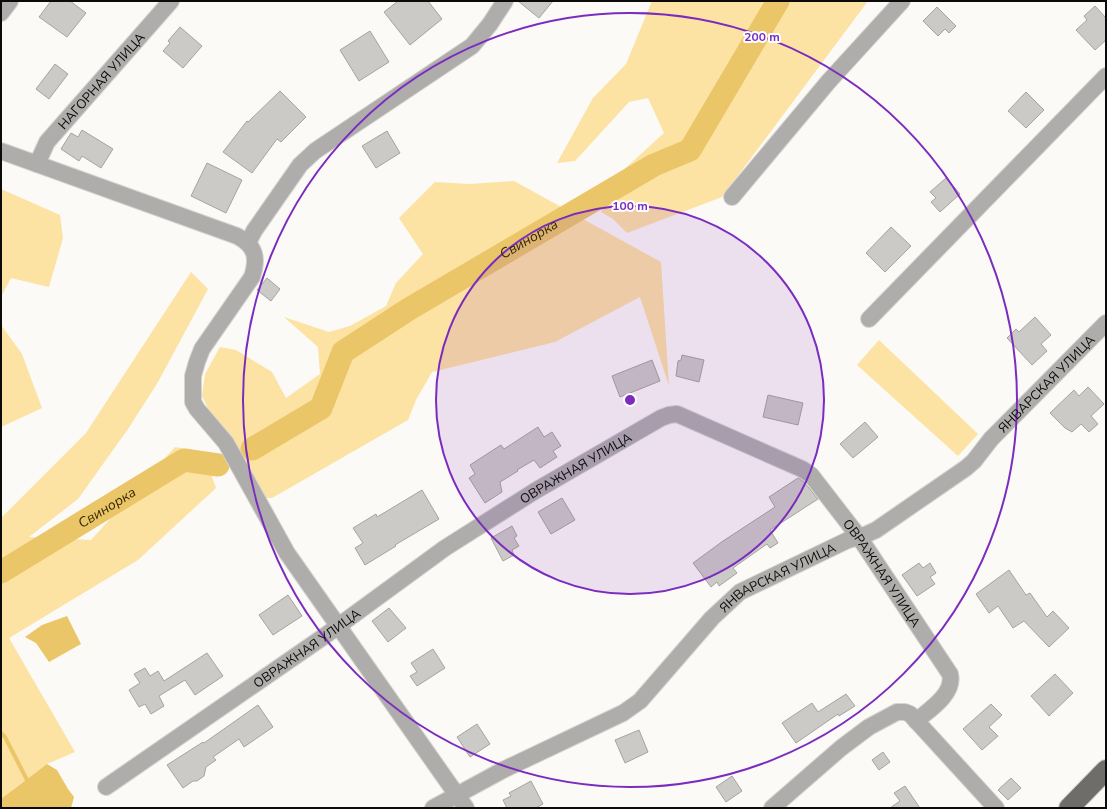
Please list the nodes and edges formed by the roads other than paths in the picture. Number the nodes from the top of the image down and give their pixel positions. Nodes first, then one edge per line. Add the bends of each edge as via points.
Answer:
1 (10, 1) edge
2 (171, 1) edge
3 (505, 1) edge
4 (902, 1) edge
5 (1, 13) edge
6 (1106, 76) edge
7 (1, 151) edge
8 (37, 164) junction
9 (732, 197) dead end
10 (248, 243) junction
11 (869, 319) dead end
12 (1106, 323) edge
13 (859, 537) junction
14 (339, 625) junction
15 (913, 718) junction
16 (1106, 770) edge
17 (106, 787) dead end
18 (457, 795) junction
19 (433, 808) edge
20 (466, 808) edge
21 (772, 808) edge
22 (996, 808) edge
23 (1069, 808) edge

1 - 5 street
2 - 8 street, НАГОРНАЯ УЛИЦА via 47,142
3 - 10 street via 472,46 314,151 300,165
4 - 9 street via 829,81
6 - 11 street
7 - 8 street
8 - 10 street via 237,236
10 - 14 street via 255,259 252,277 202,349 193,376 193,402 226,443 280,542
12 - 13 street, ЯНВАРСКАЯ УЛИЦА via 991,439 974,461 876,530
13 - 14 street, ОВРАЖНАЯ УЛИЦА via 811,475 802,469 690,418 677,414 669,415 534,491 445,548
13 - 15 street, ОВРАЖНАЯ УЛИЦА via 952,680 944,695
13 - 18 street, ЯНВАРСКАЯ УЛИЦА via 740,592 712,618 640,701 623,713 514,764
14 - 17 street, ОВРАЖНАЯ УЛИЦА
14 - 18 street
15 - 21 street via 905,712 897,712 869,727
15 - 22 street
16 - 23 main road
18 - 19 street, ЯНВАРСКАЯ УЛИЦА
18 - 20 street

